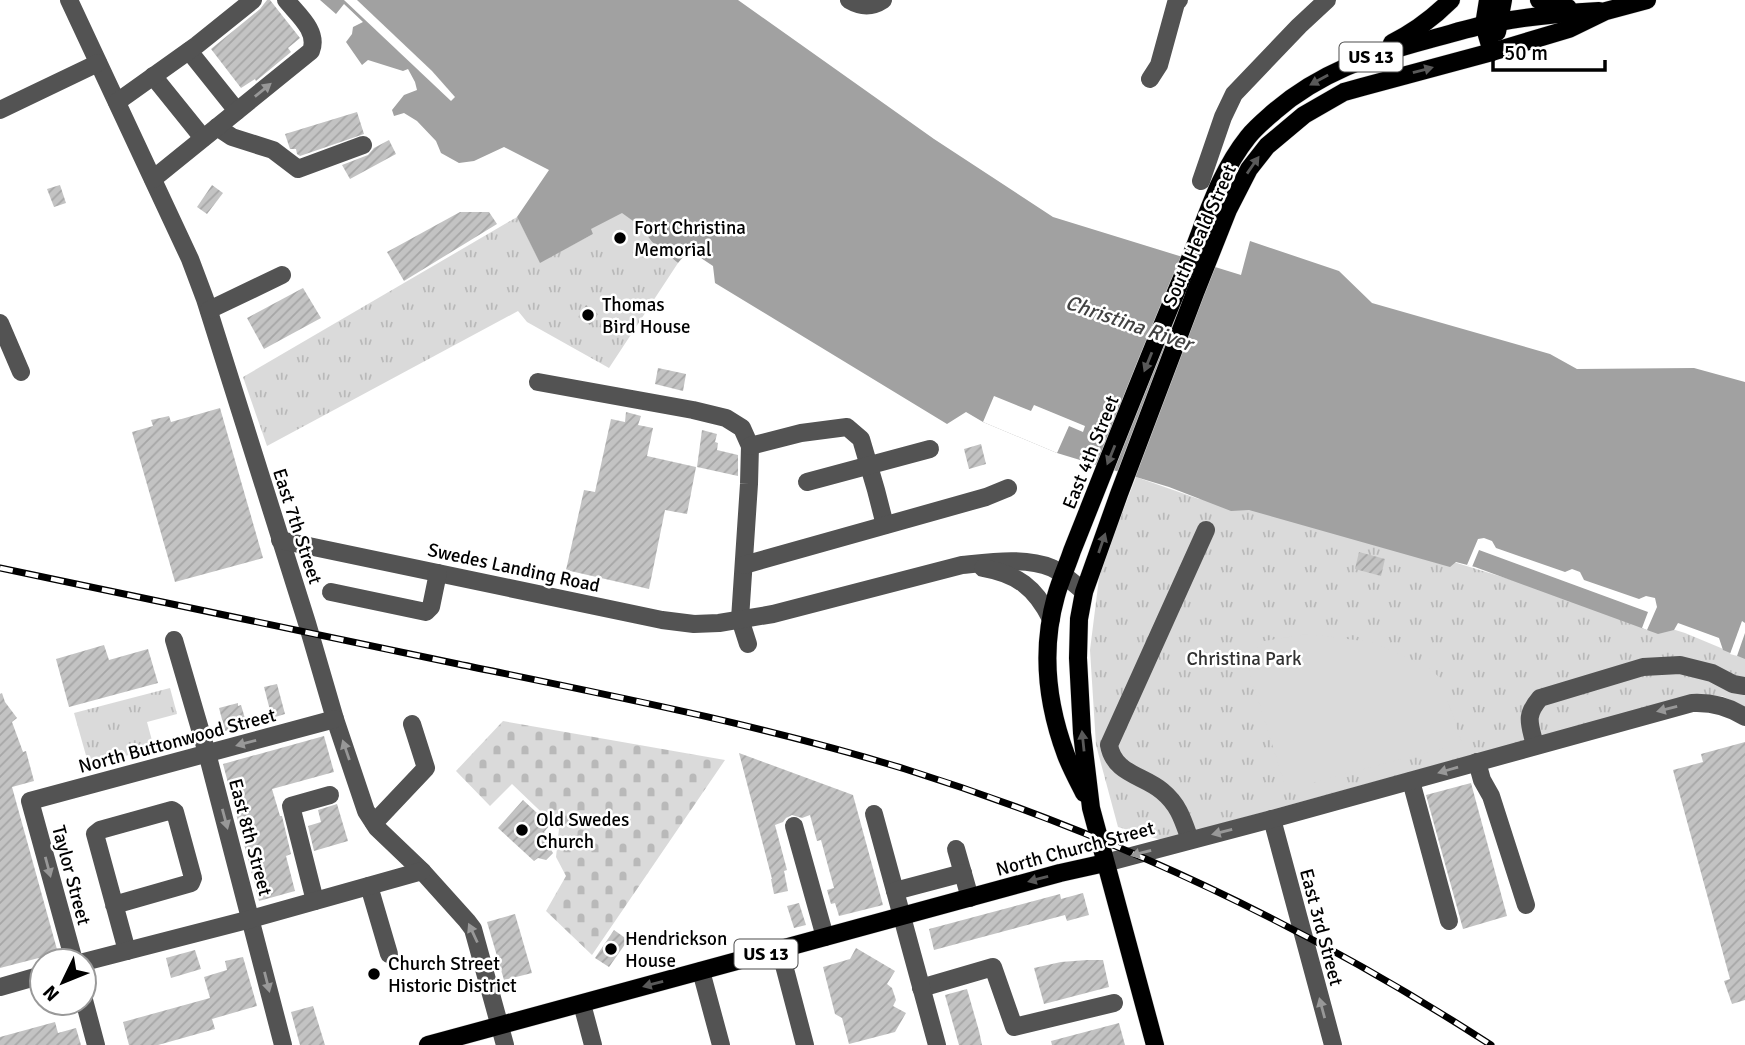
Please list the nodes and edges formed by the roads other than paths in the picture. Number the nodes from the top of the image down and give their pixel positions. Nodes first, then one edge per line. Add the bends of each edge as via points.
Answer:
1 (69, 0) edge
2 (253, 0) edge
3 (286, 0) edge
4 (849, 0) edge
5 (883, 0) edge
6 (1179, 0) edge
7 (1451, 0) edge
8 (1488, 0) edge
9 (1503, 0) edge
10 (1539, 0) edge
11 (1647, 0) edge
12 (1324, 1) edge
13 (1606, 11) junction
14 (1492, 23) junction
15 (189, 51) junction
16 (1492, 52) junction
17 (1363, 59) junction
18 (98, 63) junction
19 (153, 76) junction
20 (1150, 79) dead end
21 (117, 102) junction
22 (0, 110) edge
23 (237, 111) junction
24 (1259, 125) joint
25 (210, 133) junction
26 (363, 145) dead end
27 (153, 179) junction
28 (1201, 181) dead end
29 (282, 275) dead end
30 (209, 310) junction
31 (0, 323) edge
32 (21, 372) dead end
33 (538, 382) dead end
34 (750, 446) junction
35 (930, 449) dead end
36 (869, 465) junction
37 (807, 482) dead end
38 (1008, 488) dead end
39 (1119, 494) joint
40 (885, 525) junction
41 (1206, 530) dead end
42 (280, 540) junction
43 (744, 565) junction
44 (962, 565) junction
45 (438, 573) junction
46 (1063, 575) junction
47 (331, 592) dead end
48 (1084, 592) junction
49 (740, 619) junction
50 (1051, 619) junction
51 (174, 640) dead end
52 (748, 644) dead end
53 (1745, 686) edge
54 (1739, 713) edge
55 (335, 719) junction
56 (412, 724) dead end
57 (1535, 746) junction
58 (207, 753) junction
59 (1477, 762) junction
60 (1411, 780) junction
61 (330, 795) dead end
62 (30, 801) joint
63 (1091, 808) junction
64 (874, 814) dead end
65 (1272, 819) junction
66 (374, 823) junction
67 (794, 826) dead end
68 (1189, 840) junction
69 (956, 849) dead end
70 (1105, 863) junction
71 (422, 872) junction
72 (963, 873) junction
73 (369, 886) junction
74 (895, 891) junction
75 (970, 898) junction
76 (316, 901) junction
77 (114, 905) junction
78 (1526, 905) dead end
79 (902, 916) junction
80 (251, 919) junction
81 (1449, 921) dead end
82 (825, 937) junction
83 (70, 947) edge
84 (780, 950) junction
85 (127, 951) junction
86 (389, 954) dead end
87 (98, 958) edge
88 (701, 971) junction
89 (28, 979) edge
90 (0, 987) edge
91 (921, 988) junction
92 (1114, 1003) dead end
93 (582, 1004) junction
94 (89, 1017) edge
95 (500, 1025) junction
96 (96, 1045) edge
97 (283, 1045) edge
98 (428, 1045) edge
99 (505, 1045) edge
100 (593, 1045) edge
101 (721, 1045) edge
102 (806, 1045) edge
103 (937, 1045) edge
104 (1155, 1045) edge
105 (1332, 1045) edge

1 - 18 street, East 7th Street
2 - 15 street
23 -> 3 street via 312,51 312,32
4 - 5 street via 870,6
6 - 20 street
7 - 17 main road via 1422,26
8 - 14 main road
9 - 14 main road
10 - 13 main road via 1557,7
11 - 13 main road, South Heald Street / US 13
12 - 28 street via 1234,94
13 - 14 main road, South Heald Street / US 13
13 - 16 main road, South Heald Street / US 13 via 1569,29
14 - 16 main road
14 - 17 main road, South Heald Street / US 13
15 - 19 street
15 - 23 street
39 -> 16 main road, South Heald Street / US 13 via 1228,211 1249,170 1274,138 1344,92
17 -> 24 main road, South Heald Street / US 13 via 1310,84
18 - 21 street, East 7th Street
18 - 22 street
19 - 21 street
19 - 25 street
21 - 27 street, East 7th Street
23 - 25 street
24 -> 46 main road, East 4th Street / US 13 via 1213,195
25 - 26 street via 273,150 298,169
25 - 27 street
27 - 30 street, East 7th Street
29 - 30 street
30 - 42 street, East 7th Street
31 - 32 street
33 - 34 street via 726,418 742,428
34 - 36 street via 847,427 861,439
34 - 43 street
35 - 36 street
36 - 37 street
36 - 40 street
38 - 40 street
48 -> 39 main road, East 4th Street / US 13
40 - 43 street
41 - 68 street via 1109,745 1120,768 1162,791 1171,801 1181,813
42 - 45 street, Swedes Landing Road
42 - 55 street, East 7th Street
43 - 49 street
44 - 46 street, Swedes Landing Road via 1028,563
44 - 49 street, Swedes Landing Road
44 - 50 street, Swedes Landing Road via 1011,575 1031,590
45 - 47 street via 431,607 426,611
45 - 49 street, Swedes Landing Road via 662,620 694,624
46 - 48 street, Swedes Landing Road
46 - 50 main road, East 4th Street / US 13
63 -> 48 main road, East 4th Street / US 13 via 1078,658
49 - 52 street
50 - 63 main road, East 4th Street / US 13 via 1049,690 1066,755
51 - 58 street, East 8th Street
53 - 57 street via 1680,665 1643,667 1540,698 1530,710
54 -> 57 street, North Church Street via 1719,704 1692,703
55 -> 58 street, North Buttonwood Street
66 -> 55 street, East 7th Street
56 - 66 street via 426,768
57 - 59 street, North Church Street
58 - 62 street, North Buttonwood Street
58 -> 80 street, East 8th Street
59 -> 60 street, North Church Street
59 - 78 street
60 - 65 street, North Church Street
60 - 81 street
61 - 76 street via 291,806
62 -> 83 street, Taylor Street
63 - 70 main road, East 4th Street / US 13
64 - 74 street
65 -> 68 street, North Church Street
105 -> 65 street, East 3rd Street
66 - 71 street, East 7th Street
67 - 82 street
68 -> 70 street, North Church Street
69 - 72 street
70 -> 75 main road, North Church Street / US 13
70 - 104 main road, East 4th Street / US 13
71 - 73 street
95 -> 71 street, East 7th Street via 473,929
72 - 74 street
72 - 75 street
73 - 76 street
73 - 86 street
74 - 79 street
75 - 79 main road, North Church Street / US 13
76 - 80 street
77 - 77 street via 95,834 172,810 191,883
77 - 85 street
79 - 82 main road, North Church Street / US 13
79 - 91 street
80 - 85 street
80 -> 97 street, East 8th Street
82 - 84 main road, North Church Street / US 13
84 - 88 main road, North Church Street / US 13
84 - 102 street
85 - 87 street
88 -> 93 main road, North Church Street / US 13
88 - 101 street
89 - 90 street
91 - 92 street via 993,967 1014,1027
91 - 103 street
93 - 95 main road, North Church Street / US 13
93 - 100 street
94 - 96 street
95 - 98 main road, North Church Street / US 13
95 - 99 street, East 7th Street

